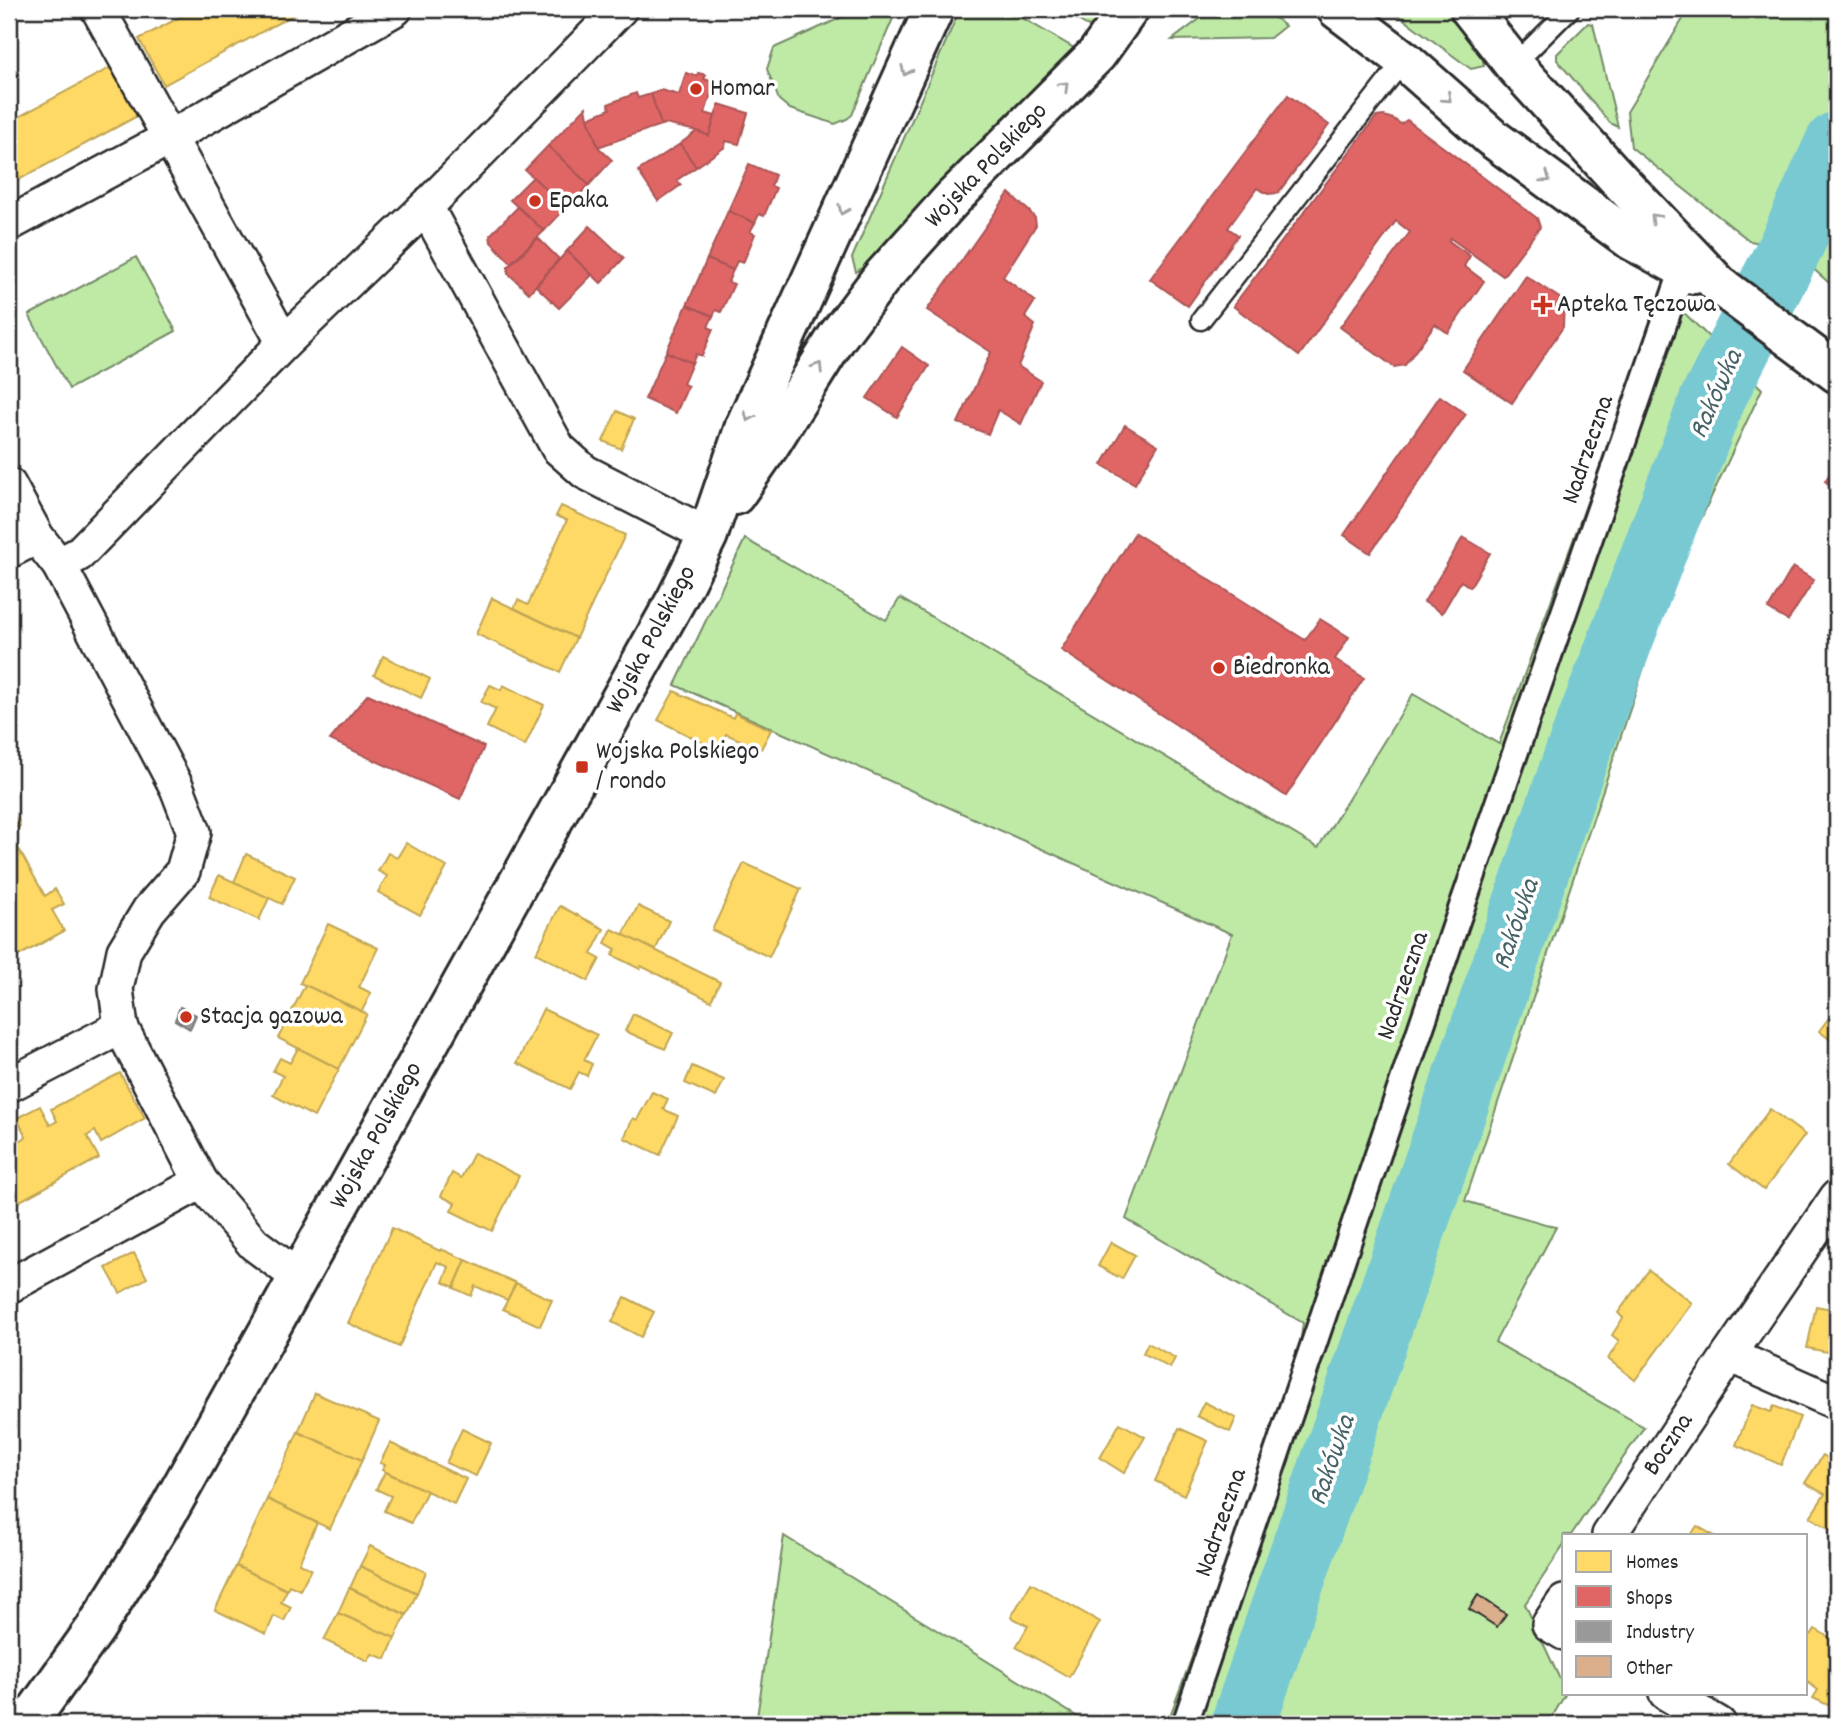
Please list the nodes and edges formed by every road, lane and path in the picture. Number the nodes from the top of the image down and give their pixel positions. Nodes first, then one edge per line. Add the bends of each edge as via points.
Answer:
1 (99, 9) edge
2 (395, 9) edge
3 (620, 9) edge
4 (934, 9) edge
5 (1129, 9) edge
6 (1157, 9) edge
7 (1337, 9) edge
8 (1470, 9) edge
9 (1570, 9) edge
10 (1097, 54) junction
11 (1404, 60) junction
12 (1514, 65) junction
13 (169, 138) junction
14 (426, 207) junction
15 (9, 224) edge
16 (1683, 269) junction
17 (1718, 285) junction
18 (1201, 320) dead end
19 (284, 343) junction
20 (1837, 373) edge
21 (9, 485) edge
22 (708, 535) junction
23 (23, 544) edge
24 (59, 565) junction
25 (121, 1027) junction
26 (9, 1085) edge
27 (201, 1182) junction
28 (1837, 1197) edge
29 (298, 1277) junction
30 (9, 1286) edge
31 (1729, 1355) junction
32 (1837, 1403) edge
33 (1610, 1534) edge
34 (1562, 1605) edge
35 (1562, 1632) edge
36 (1668, 1694) edge
37 (27, 1724) edge
38 (1185, 1724) edge
39 (1719, 1724) edge

1 - 13 street
2 - 13 street
3 - 14 street
4 -> 22 street, Wojska Polskiego via 745,426
5 - 10 street, Wojska Polskiego
6 - 10 street
7 - 11 street
8 - 12 street
9 - 12 lane
22 -> 10 street, Wojska Polskiego via 837,337 882,277 952,199
11 -> 16 street via 1491,137 1631,240
11 - 18 lane
17 -> 12 street
13 - 15 street
13 - 19 street
14 - 19 street
14 - 22 street via 558,448 585,471
16 - 17 street
16 - 38 street, Nadrzeczna
17 - 20 street
19 - 24 street via 79,554
21 - 23 street
22 - 29 street, Wojska Polskiego
23 - 24 street
24 - 25 street via 177,788 194,832 183,871 149,910 124,951 116,989
25 - 26 street
25 - 27 street
27 - 29 street via 254,1244
27 - 30 street
28 - 31 street, Boczna
29 - 37 street, Wojska Polskiego via 166,1515 95,1629
31 - 32 street
31 - 33 street, Boczna
34 - 35 street via 1549,1625
36 - 39 street

